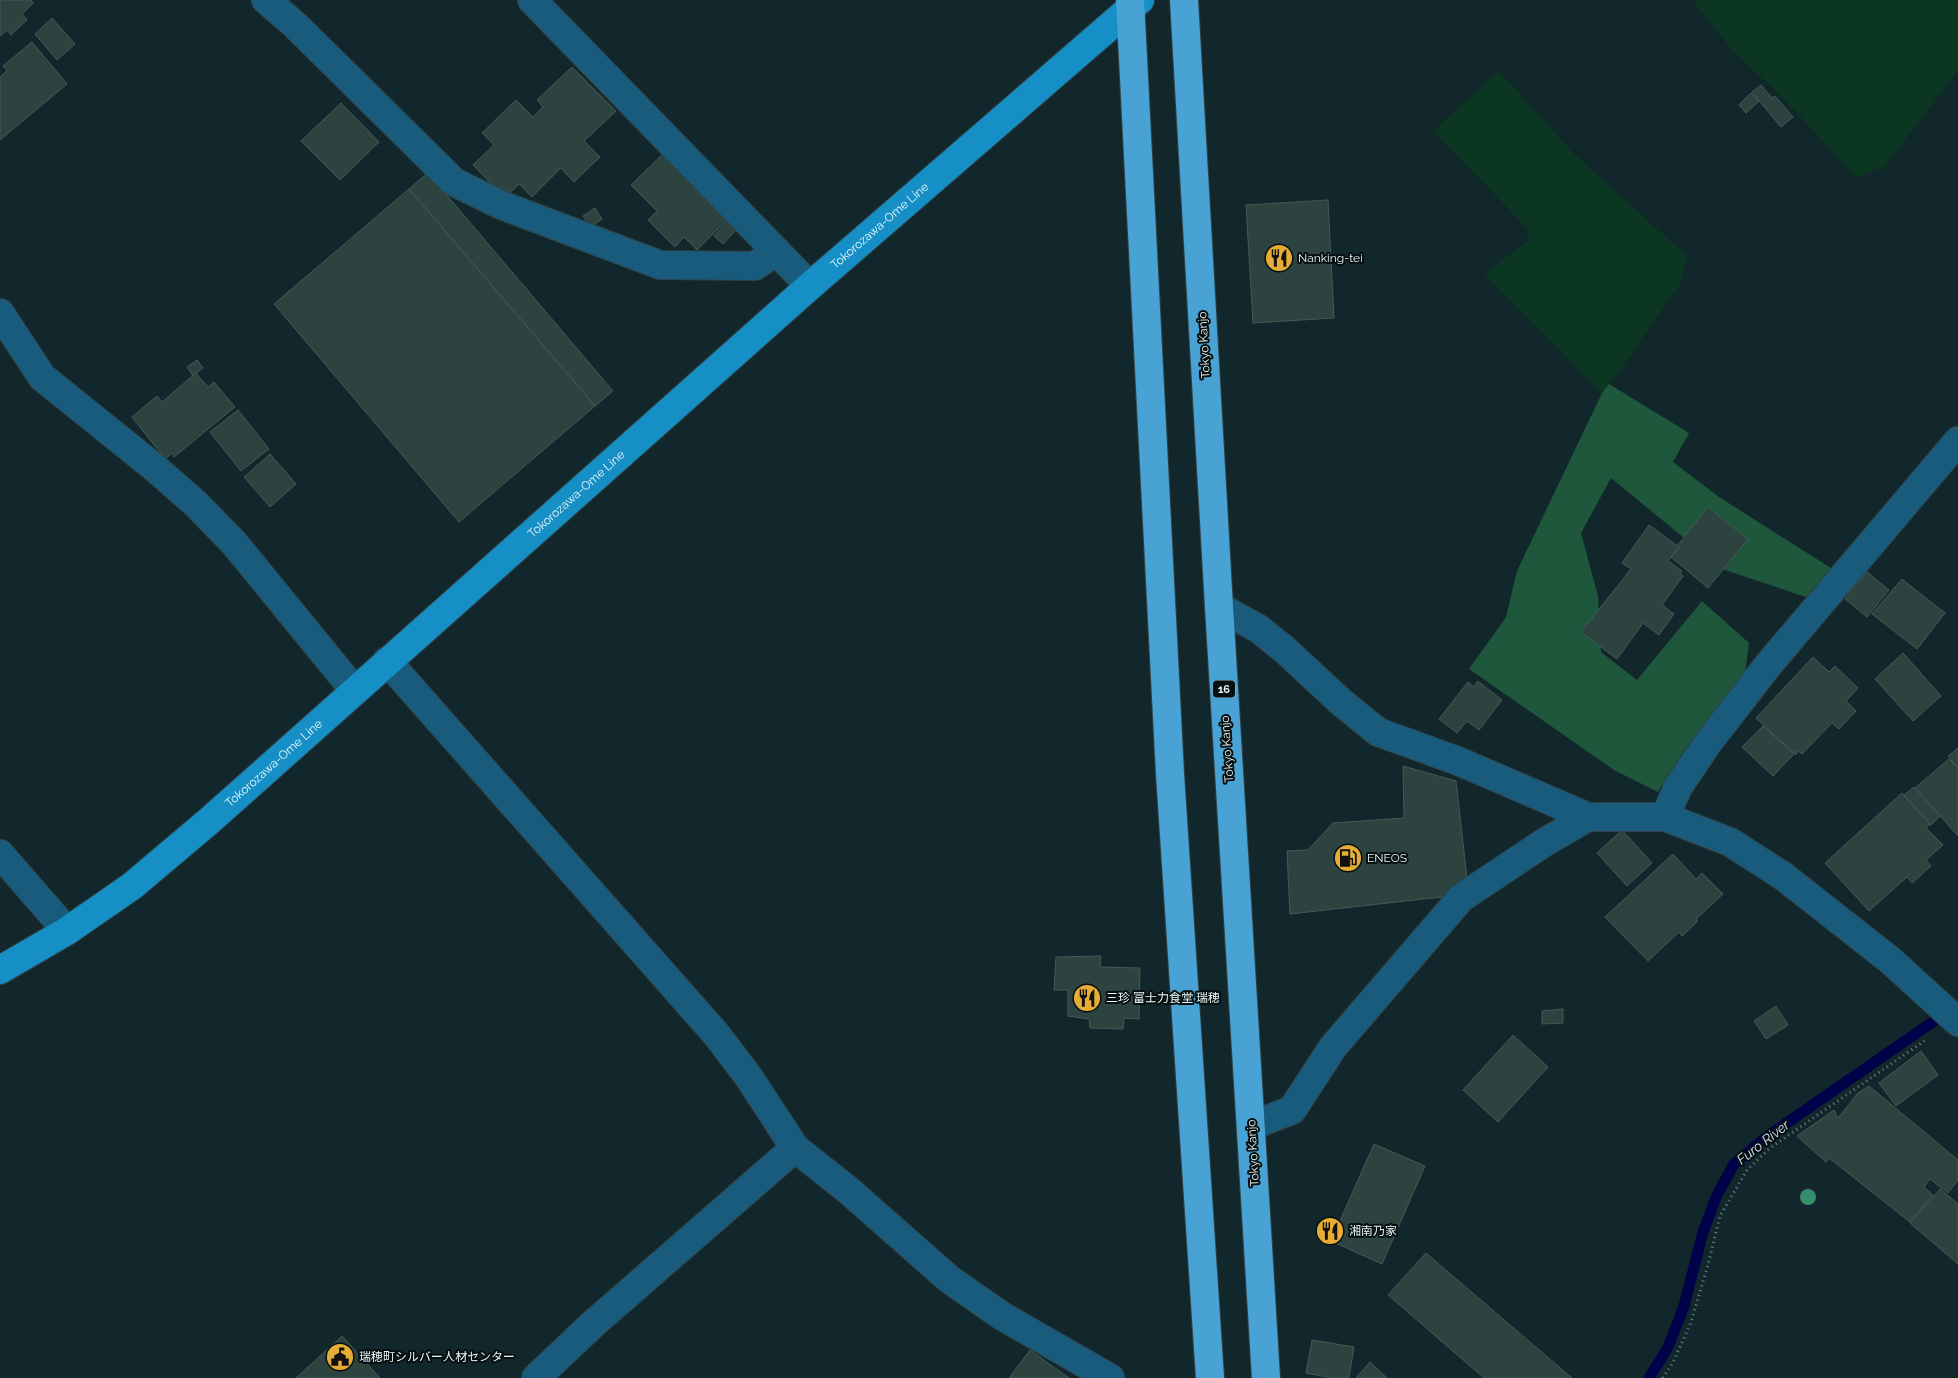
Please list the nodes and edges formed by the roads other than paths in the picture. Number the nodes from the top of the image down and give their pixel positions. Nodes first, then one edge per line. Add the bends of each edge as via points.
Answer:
1 (266, 0) edge
2 (532, 0) edge
3 (1184, 0) edge
4 (1133, 3) edge
5 (776, 251) junction
6 (810, 286) junction
7 (0, 314) edge
8 (1958, 441) edge
9 (1218, 607) junction
10 (387, 661) junction
11 (355, 691) junction
12 (1588, 817) junction
13 (1665, 817) junction
14 (0, 854) edge
15 (67, 931) junction
16 (0, 970) edge
17 (1950, 1015) edge
18 (1251, 1126) junction
19 (794, 1148) junction
20 (536, 1378) edge
21 (1110, 1378) edge
22 (1210, 1378) edge
23 (1266, 1378) edge

1 - 5 street via 454,182 501,205 660,265 755,266
2 - 5 street
3 - 9 highway, Tokyo Kanjo / 16
4 - 6 main road, Tokorozawa-Ome Line
4 - 22 highway via 1170,774
5 - 6 street
6 - 10 main road, Tokorozawa-Ome Line
7 - 11 street via 42,377 155,468 234,543
8 - 13 street via 1769,664 1678,787
9 - 12 street via 1259,629 1378,732 1458,761
9 - 18 highway, Tokyo Kanjo / 16
10 - 11 main road, Tokorozawa-Ome Line
10 - 19 street via 716,1034 748,1076
11 - 15 main road, Tokorozawa-Ome Line via 132,886
12 - 13 street
12 - 18 street via 1461,898 1333,1047 1292,1110
13 - 17 street via 1730,842 1783,876 1890,960
14 - 15 street
15 - 16 main road, Tokorozawa-Ome Line
18 - 23 highway, Tokyo Kanjo / 16
19 - 20 street
19 - 21 street via 848,1190 949,1279 1002,1316

